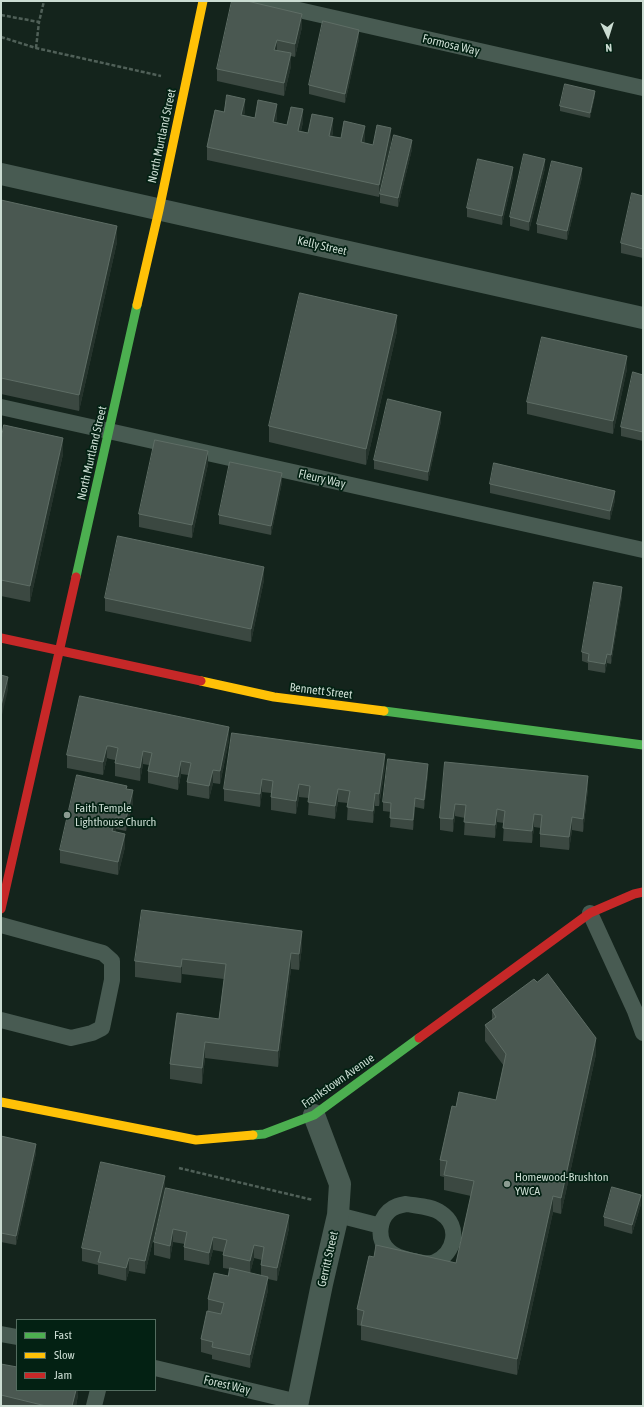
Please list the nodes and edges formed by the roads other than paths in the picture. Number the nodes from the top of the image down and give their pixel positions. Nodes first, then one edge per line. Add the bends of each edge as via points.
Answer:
1 (203, 1) edge
2 (259, 1) edge
3 (643, 88) edge
4 (1, 174) edge
5 (159, 210) junction
6 (643, 318) edge
7 (1, 407) edge
8 (109, 432) junction
9 (643, 550) edge
10 (1, 638) edge
11 (60, 651) junction
12 (643, 745) edge
13 (5, 869) edge
14 (643, 892) edge
15 (1, 909) edge
16 (590, 913) junction
17 (1, 925) edge
18 (1, 1020) edge
19 (643, 1033) edge
20 (1, 1102) edge
21 (314, 1115) junction
22 (338, 1215) junction
23 (381, 1226) junction
24 (1, 1334) edge
25 (16, 1337) edge
26 (156, 1368) edge
27 (98, 1391) edge
28 (298, 1404) edge
29 (94, 1406) edge

1 - 5 street, North Murtland Street
2 - 3 lane, Formosa Way
4 - 5 street, Kelly Street
5 - 6 street, Kelly Street
5 - 8 street, North Murtland Street
7 - 8 lane, Fleury Way
8 - 9 lane, Fleury Way
8 - 11 street, North Murtland Street
10 - 11 street, Bennett Street
11 - 12 street, Bennett Street via 274,697
11 - 13 street, North Murtland Street
13 - 15 street, North Murtland Street
14 - 16 street, Frankstown Avenue
16 - 19 lane
16 - 21 street, Frankstown Avenue
17 - 18 lane via 103,953 112,961 112,980 102,1028 97,1031 71,1038
20 - 21 street, Frankstown Avenue via 196,1140 264,1134
21 - 22 street, Gerritt Street via 340,1184
22 - 23 lane
22 - 28 street, Gerritt Street
23 - 23 lane via 383,1244 396,1256 432,1263 448,1253 452,1245 452,1227 448,1219 433,1209 406,1204 397,1206 389,1210
24 - 25 lane
26 - 28 lane, Forest Way
27 - 29 lane

